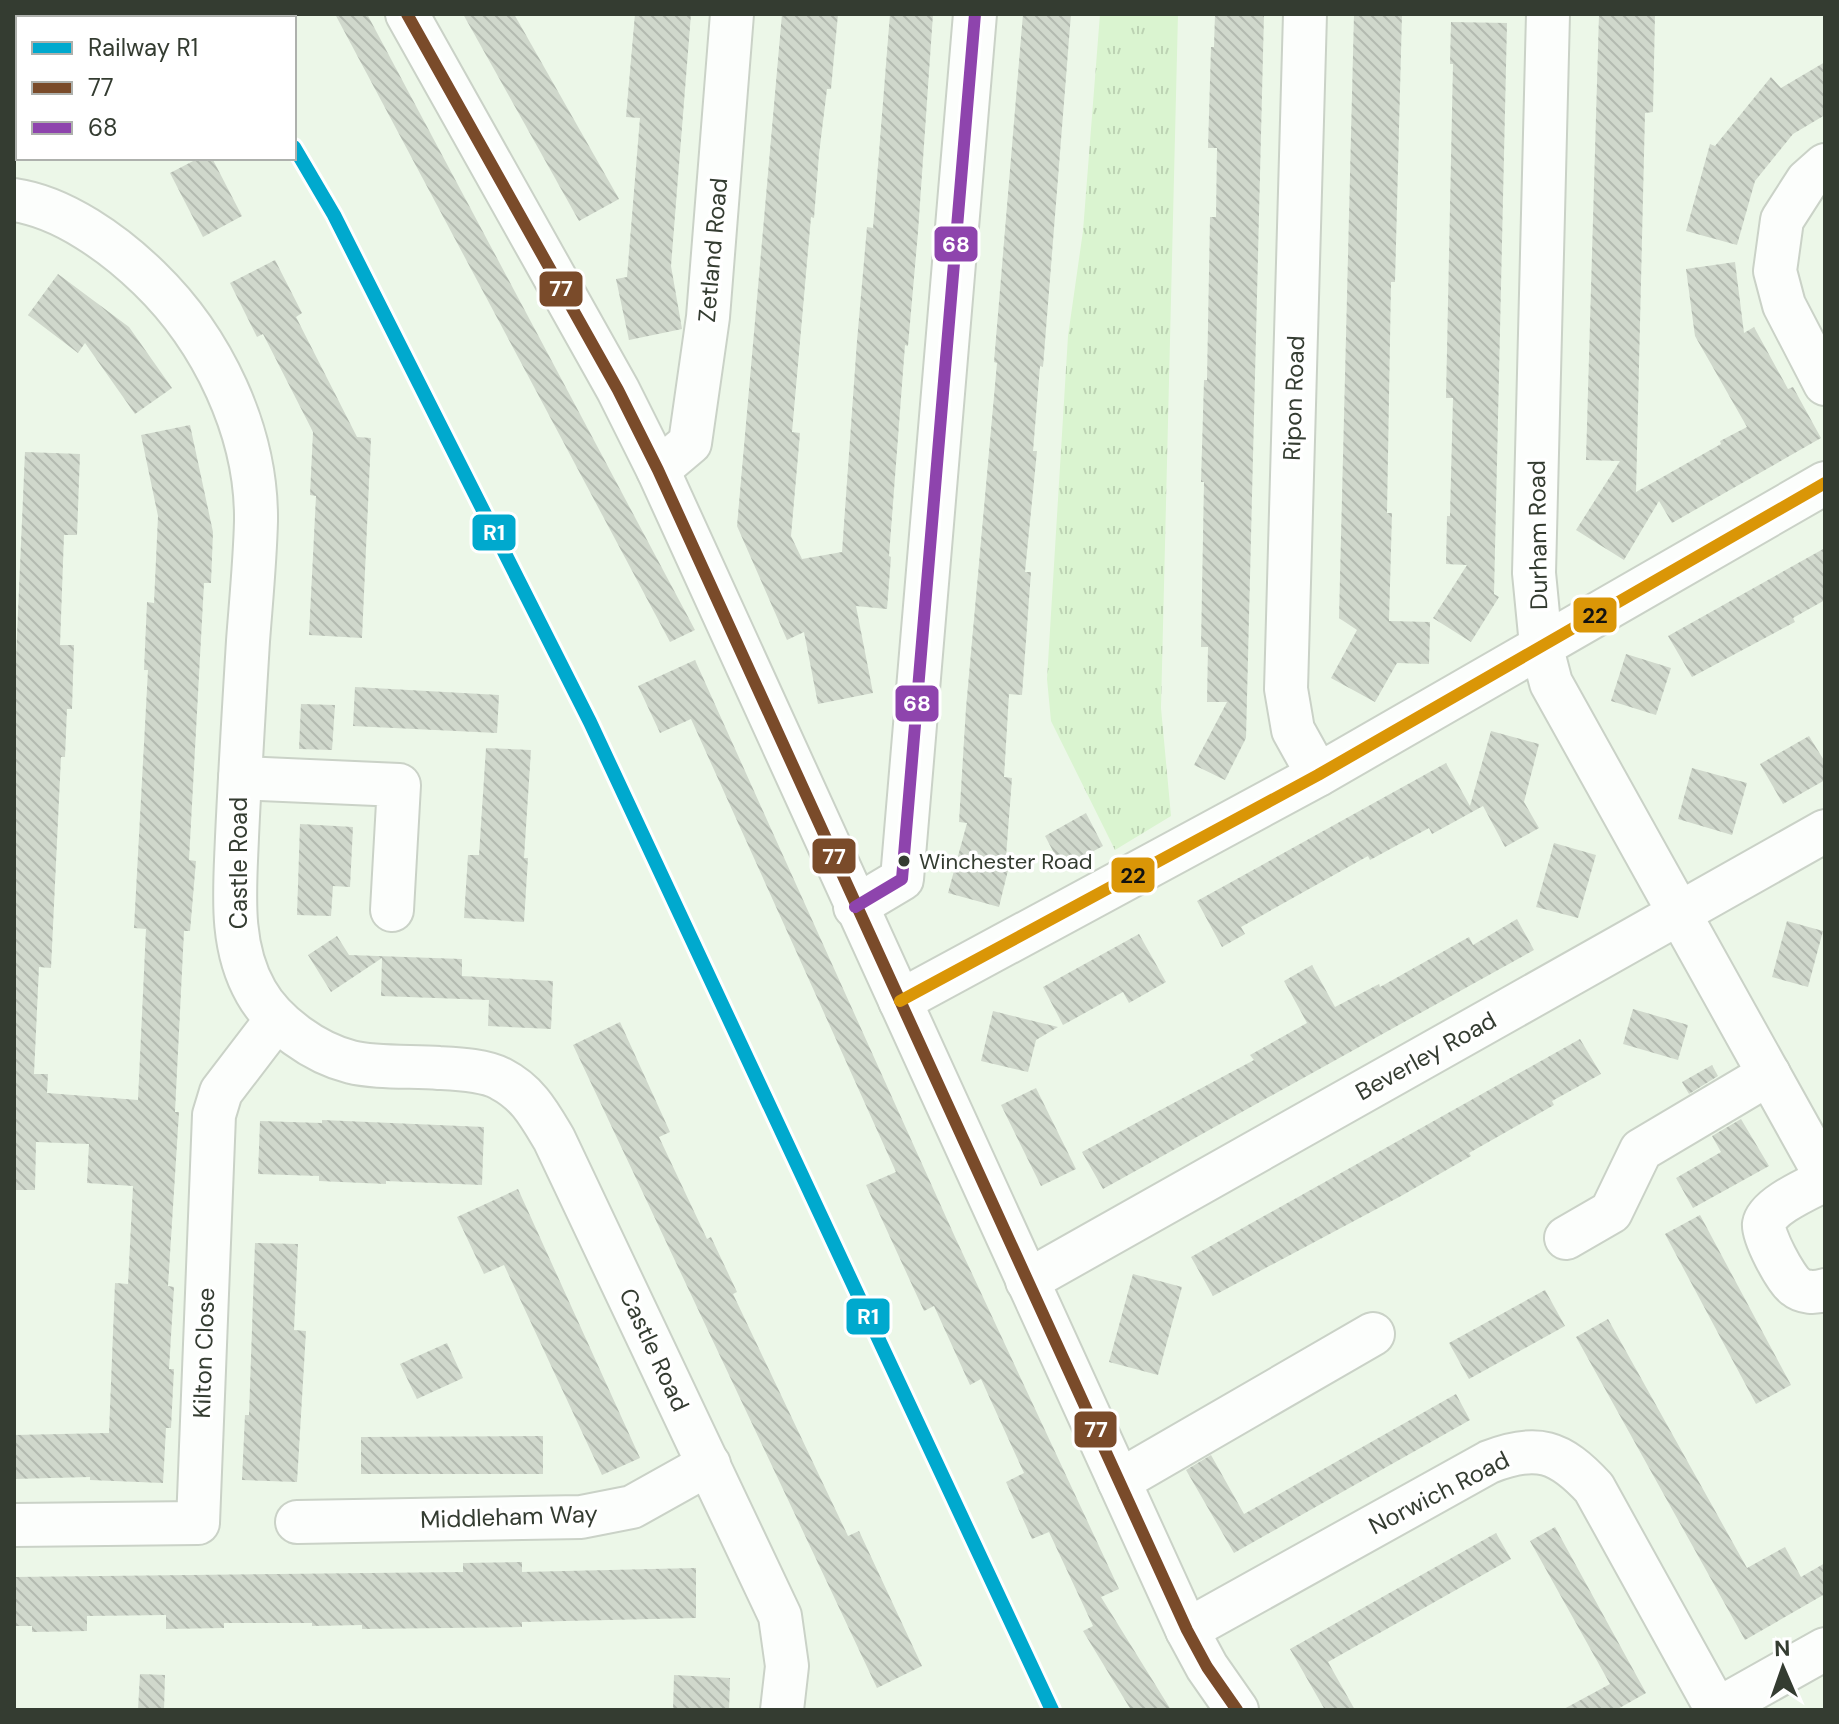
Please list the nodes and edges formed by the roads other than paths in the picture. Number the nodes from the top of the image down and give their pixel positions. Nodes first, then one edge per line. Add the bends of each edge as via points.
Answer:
1 (407, 14) edge
2 (732, 14) edge
3 (975, 14) edge
4 (1305, 14) edge
5 (1548, 14) edge
6 (1825, 165) edge
7 (14, 200) edge
8 (1825, 384) edge
9 (658, 470) junction
10 (1825, 483) edge
11 (1541, 645) junction
12 (1318, 775) junction
13 (240, 778) junction
14 (1825, 831) edge
15 (855, 907) junction
16 (392, 910) dead end
17 (1680, 913) junction
18 (900, 1001) junction
19 (276, 1020) junction
20 (1769, 1074) junction
21 (1825, 1177) edge
22 (1566, 1238) dead end
23 (1027, 1281) junction
24 (1825, 1290) edge
25 (1373, 1334) dead end
26 (709, 1464) junction
27 (1119, 1481) junction
28 (297, 1522) dead end
29 (14, 1525) edge
30 (1187, 1630) junction
31 (1825, 1649) edge
32 (782, 1710) edge
33 (1237, 1710) edge
34 (1716, 1710) edge

1 - 9 street
2 - 9 street, Zetland Road via 708,317 690,443
3 - 15 street via 902,879
4 - 12 street, Ripon Road via 1286,689 1293,730
5 - 11 street, Durham Road via 1534,573
6 - 8 street via 1807,181 1782,220 1775,271 1784,305
7 - 13 street, Castle Road via 34,203 85,229 133,263 175,303 232,401 249,463 256,518
9 - 15 street
10 - 11 street
11 - 12 street
11 - 17 street, Durham Road via 1551,683
12 - 18 street
13 - 16 street via 400,768
13 - 19 street, Castle Road via 235,909 239,953
14 - 17 street, Beverley Road
15 - 18 street
17 - 20 street, Durham Road
17 - 23 street, Beverley Road
18 - 23 street
19 - 26 street, Castle Road via 306,1042 351,1062 499,1077 530,1099
19 - 29 street, Kilton Close via 221,1092 214,1115 198,1523
20 - 21 street, Durham Road
20 - 22 street via 1641,1150 1611,1212
21 - 24 street, Durham Road via 1780,1205 1764,1224 1766,1238 1792,1285 1805,1292
23 - 27 street
25 - 27 street
26 - 28 street, Middleham Way via 632,1507 610,1513
26 - 32 street, Castle Road via 780,1616 787,1666
27 - 30 street
30 - 33 street
30 - 34 street, Norwich Road via 1489,1462 1515,1452 1540,1452 1561,1459 1594,1488
31 - 34 street

